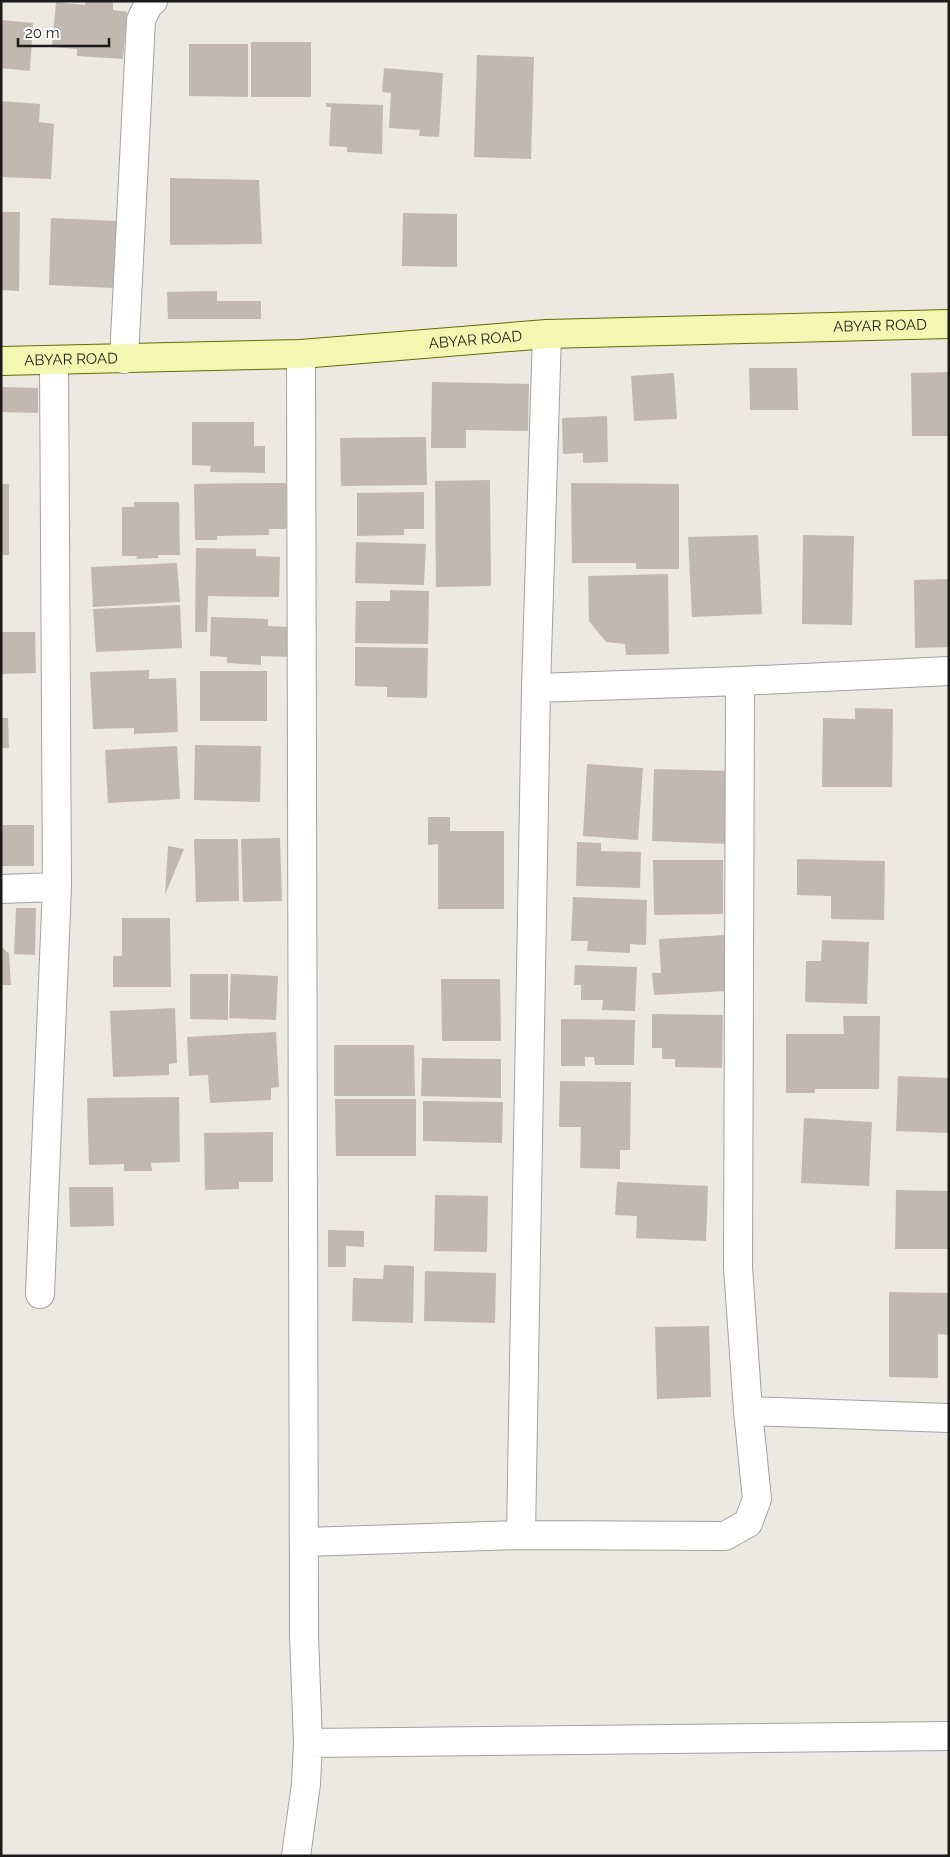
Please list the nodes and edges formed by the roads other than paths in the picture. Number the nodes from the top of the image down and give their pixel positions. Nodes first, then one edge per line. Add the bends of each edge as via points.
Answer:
1 (153, 1) edge
2 (949, 324) edge
3 (547, 334) junction
4 (301, 354) junction
5 (124, 359) junction
6 (54, 360) junction
7 (1, 361) edge
8 (949, 671) edge
9 (740, 681) junction
10 (536, 688) junction
11 (57, 887) junction
12 (1, 889) edge
13 (40, 1294) dead end
14 (748, 1411) junction
15 (949, 1418) edge
16 (521, 1535) junction
17 (305, 1542) junction
18 (949, 1736) edge
19 (308, 1743) junction
20 (296, 1856) edge

1 - 5 street via 141,20
2 - 3 main road, ABYAR ROAD
3 - 4 main road, ABYAR ROAD
3 - 10 street
4 - 5 main road, ABYAR ROAD
4 - 17 street
5 - 6 main road, ABYAR ROAD
6 - 7 main road, ABYAR ROAD
6 - 11 street
8 - 9 street
9 - 10 street
9 - 14 street via 738,1267
10 - 16 street
11 - 12 street
11 - 13 street
14 - 15 street
14 - 16 street via 757,1499 748,1523 725,1536
16 - 17 street
17 - 19 street
18 - 19 street
19 - 20 street

